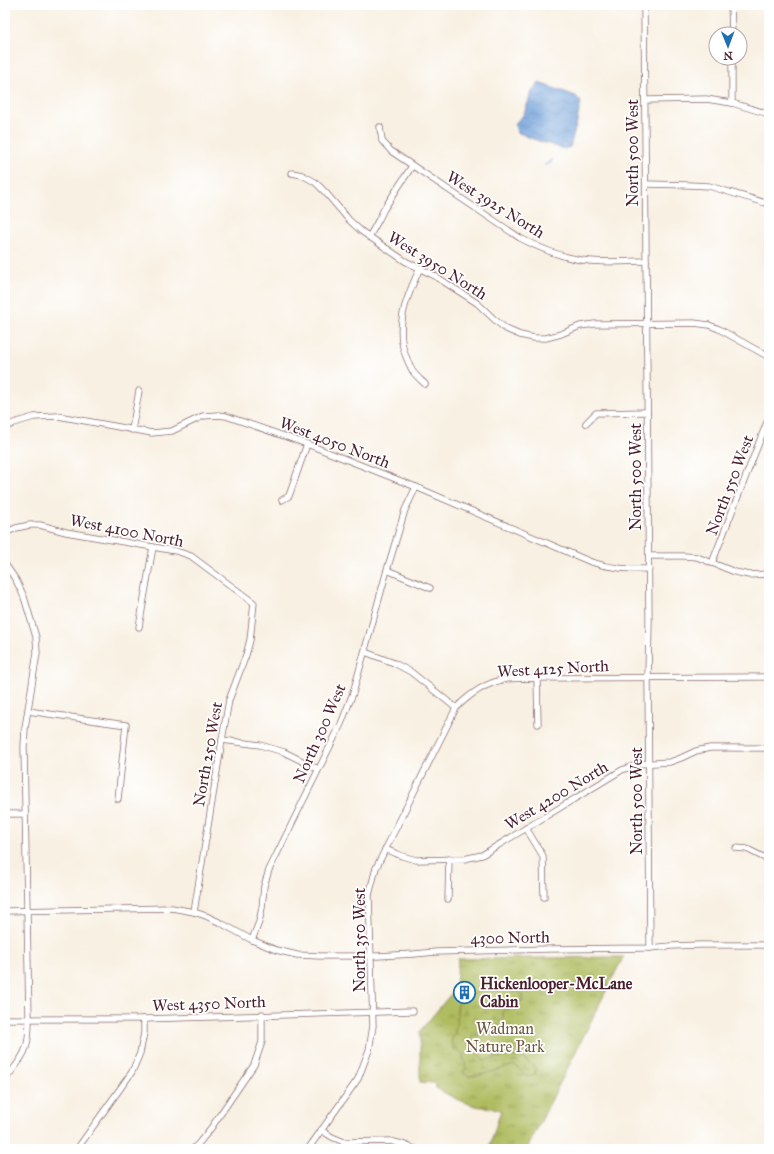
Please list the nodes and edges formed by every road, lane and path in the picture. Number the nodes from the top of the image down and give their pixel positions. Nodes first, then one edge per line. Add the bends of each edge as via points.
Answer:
1 (644, 5) edge
2 (731, 5) edge
3 (732, 26) edge
4 (732, 66) edge
5 (645, 100) junction
6 (732, 102) junction
7 (769, 114) edge
8 (380, 128) dead end
9 (412, 166) junction
10 (292, 173) dead end
11 (646, 184) junction
12 (769, 204) edge
13 (369, 237) junction
14 (646, 261) junction
15 (420, 268) junction
16 (647, 323) junction
17 (769, 357) edge
18 (425, 384) dead end
19 (139, 391) dead end
20 (648, 412) junction
21 (769, 417) edge
22 (586, 423) dead end
23 (5, 428) edge
24 (132, 430) junction
25 (307, 444) junction
26 (416, 487) junction
27 (282, 500) dead end
28 (5, 532) edge
29 (152, 547) junction
30 (649, 556) junction
31 (712, 563) junction
32 (5, 564) edge
33 (649, 569) junction
34 (387, 570) junction
35 (769, 574) edge
36 (430, 588) dead end
37 (254, 603) joint
38 (139, 627) dead end
39 (365, 652) junction
40 (769, 677) edge
41 (537, 678) junction
42 (648, 678) junction
43 (456, 708) junction
44 (28, 711) junction
45 (538, 724) dead end
46 (222, 740) junction
47 (767, 748) dead end
48 (648, 763) junction
49 (318, 769) junction
50 (118, 798) dead end
51 (5, 814) edge
52 (25, 814) junction
53 (526, 828) junction
54 (736, 848) dead end
55 (385, 849) junction
56 (450, 859) junction
57 (769, 860) edge
58 (544, 897) dead end
59 (448, 899) dead end
60 (5, 911) edge
61 (27, 911) junction
62 (194, 912) junction
63 (252, 940) junction
64 (769, 945) edge
65 (650, 948) junction
66 (371, 956) junction
67 (413, 1011) dead end
68 (372, 1012) junction
69 (262, 1014) junction
70 (144, 1018) junction
71 (5, 1019) edge
72 (29, 1019) junction
73 (5, 1080) edge
74 (321, 1130) junction
75 (78, 1149) edge
76 (192, 1149) edge
77 (308, 1149) edge
78 (415, 1149) edge

1 - 5 street, North 500 West
2 - 3 street
4 - 6 street
5 - 6 street via 706,98
5 - 11 street, North 500 West
6 - 7 street
8 - 9 street, West 3925 North via 382,141
9 - 13 street
9 - 14 street, West 3925 North via 520,238 542,249 569,258 591,261
10 - 13 street, West 3950 North via 315,182 349,220
11 - 12 street via 710,186
11 - 14 street, North 500 West
13 - 15 street, West 3950 North
14 - 16 street, North 500 West
15 - 16 street, West 3950 North via 477,303 506,329 520,335 546,338 580,326
15 - 18 street via 407,298 401,327 404,353 413,372
16 - 17 street, West 3950 North via 709,325
16 - 20 street, North 500 West
19 - 24 street
20 - 22 street via 596,413
20 - 30 street, North 500 West
21 - 31 street, North 550 West
23 - 24 street, West 4050 North via 34,417 58,416
24 - 25 street, West 4050 North via 152,433 172,431 203,416 218,415
25 - 26 street, West 4050 North
25 - 27 street via 289,496
26 - 33 street, West 4050 North via 591,562 623,569
26 - 34 street, North 300 West via 405,510
28 - 29 street, West 4100 North via 40,525
29 - 37 street, West 4100 North via 191,556
29 - 38 street
30 - 31 street via 697,557
30 - 33 street, North 500 West
31 - 35 street via 749,575
32 - 44 street via 24,597 36,637 37,653
33 - 42 street, North 500 West
34 - 36 street
34 - 39 street, North 300 West
37 - 46 street, North 250 West via 250,640 229,700
39 - 43 street via 394,662 411,672
39 - 49 street, North 300 West via 341,724
40 - 42 street, West 4125 North
41 - 42 street, West 4125 North
41 - 43 street, West 4125 North via 503,680 489,684
41 - 45 street
42 - 48 street, North 500 West
43 - 55 street, North 350 West
44 - 50 street via 126,725
44 - 52 street via 24,747
46 - 49 street via 260,745 284,752
46 - 62 street, North 250 West
47 - 48 street, West 4200 North via 702,749 670,762
48 - 53 street, West 4200 North via 622,770
48 - 65 street, North 500 West
49 - 63 street, North 300 West via 269,870 259,922
51 - 52 street
52 - 61 street
53 - 56 street, West 4200 North via 482,855
53 - 58 street via 543,856
54 - 57 street via 747,849
55 - 56 street, West 4200 North via 416,860
55 - 66 street, North 350 West via 376,868 369,895
56 - 59 street
60 - 61 street, 4300 North
61 - 62 street, 4300 North via 172,908
61 - 72 street
62 - 63 street, 4300 North
63 - 66 street, 4300 North via 297,955
64 - 65 street, 4300 North
65 - 66 street, 4300 North via 450,951
66 - 68 street, North 350 West
67 - 68 street, West 4350 North
68 - 69 street, West 4350 North
68 - 74 street, North 350 West via 370,1050 358,1079
69 - 70 street, West 4350 North
69 - 76 street via 262,1042 254,1065 212,1128
70 - 72 street, West 4350 North
70 - 75 street via 140,1053 132,1072
71 - 72 street, West 4350 North
72 - 73 street via 26,1048
74 - 77 street, North 350 West
74 - 78 street via 344,1142 390,1141

